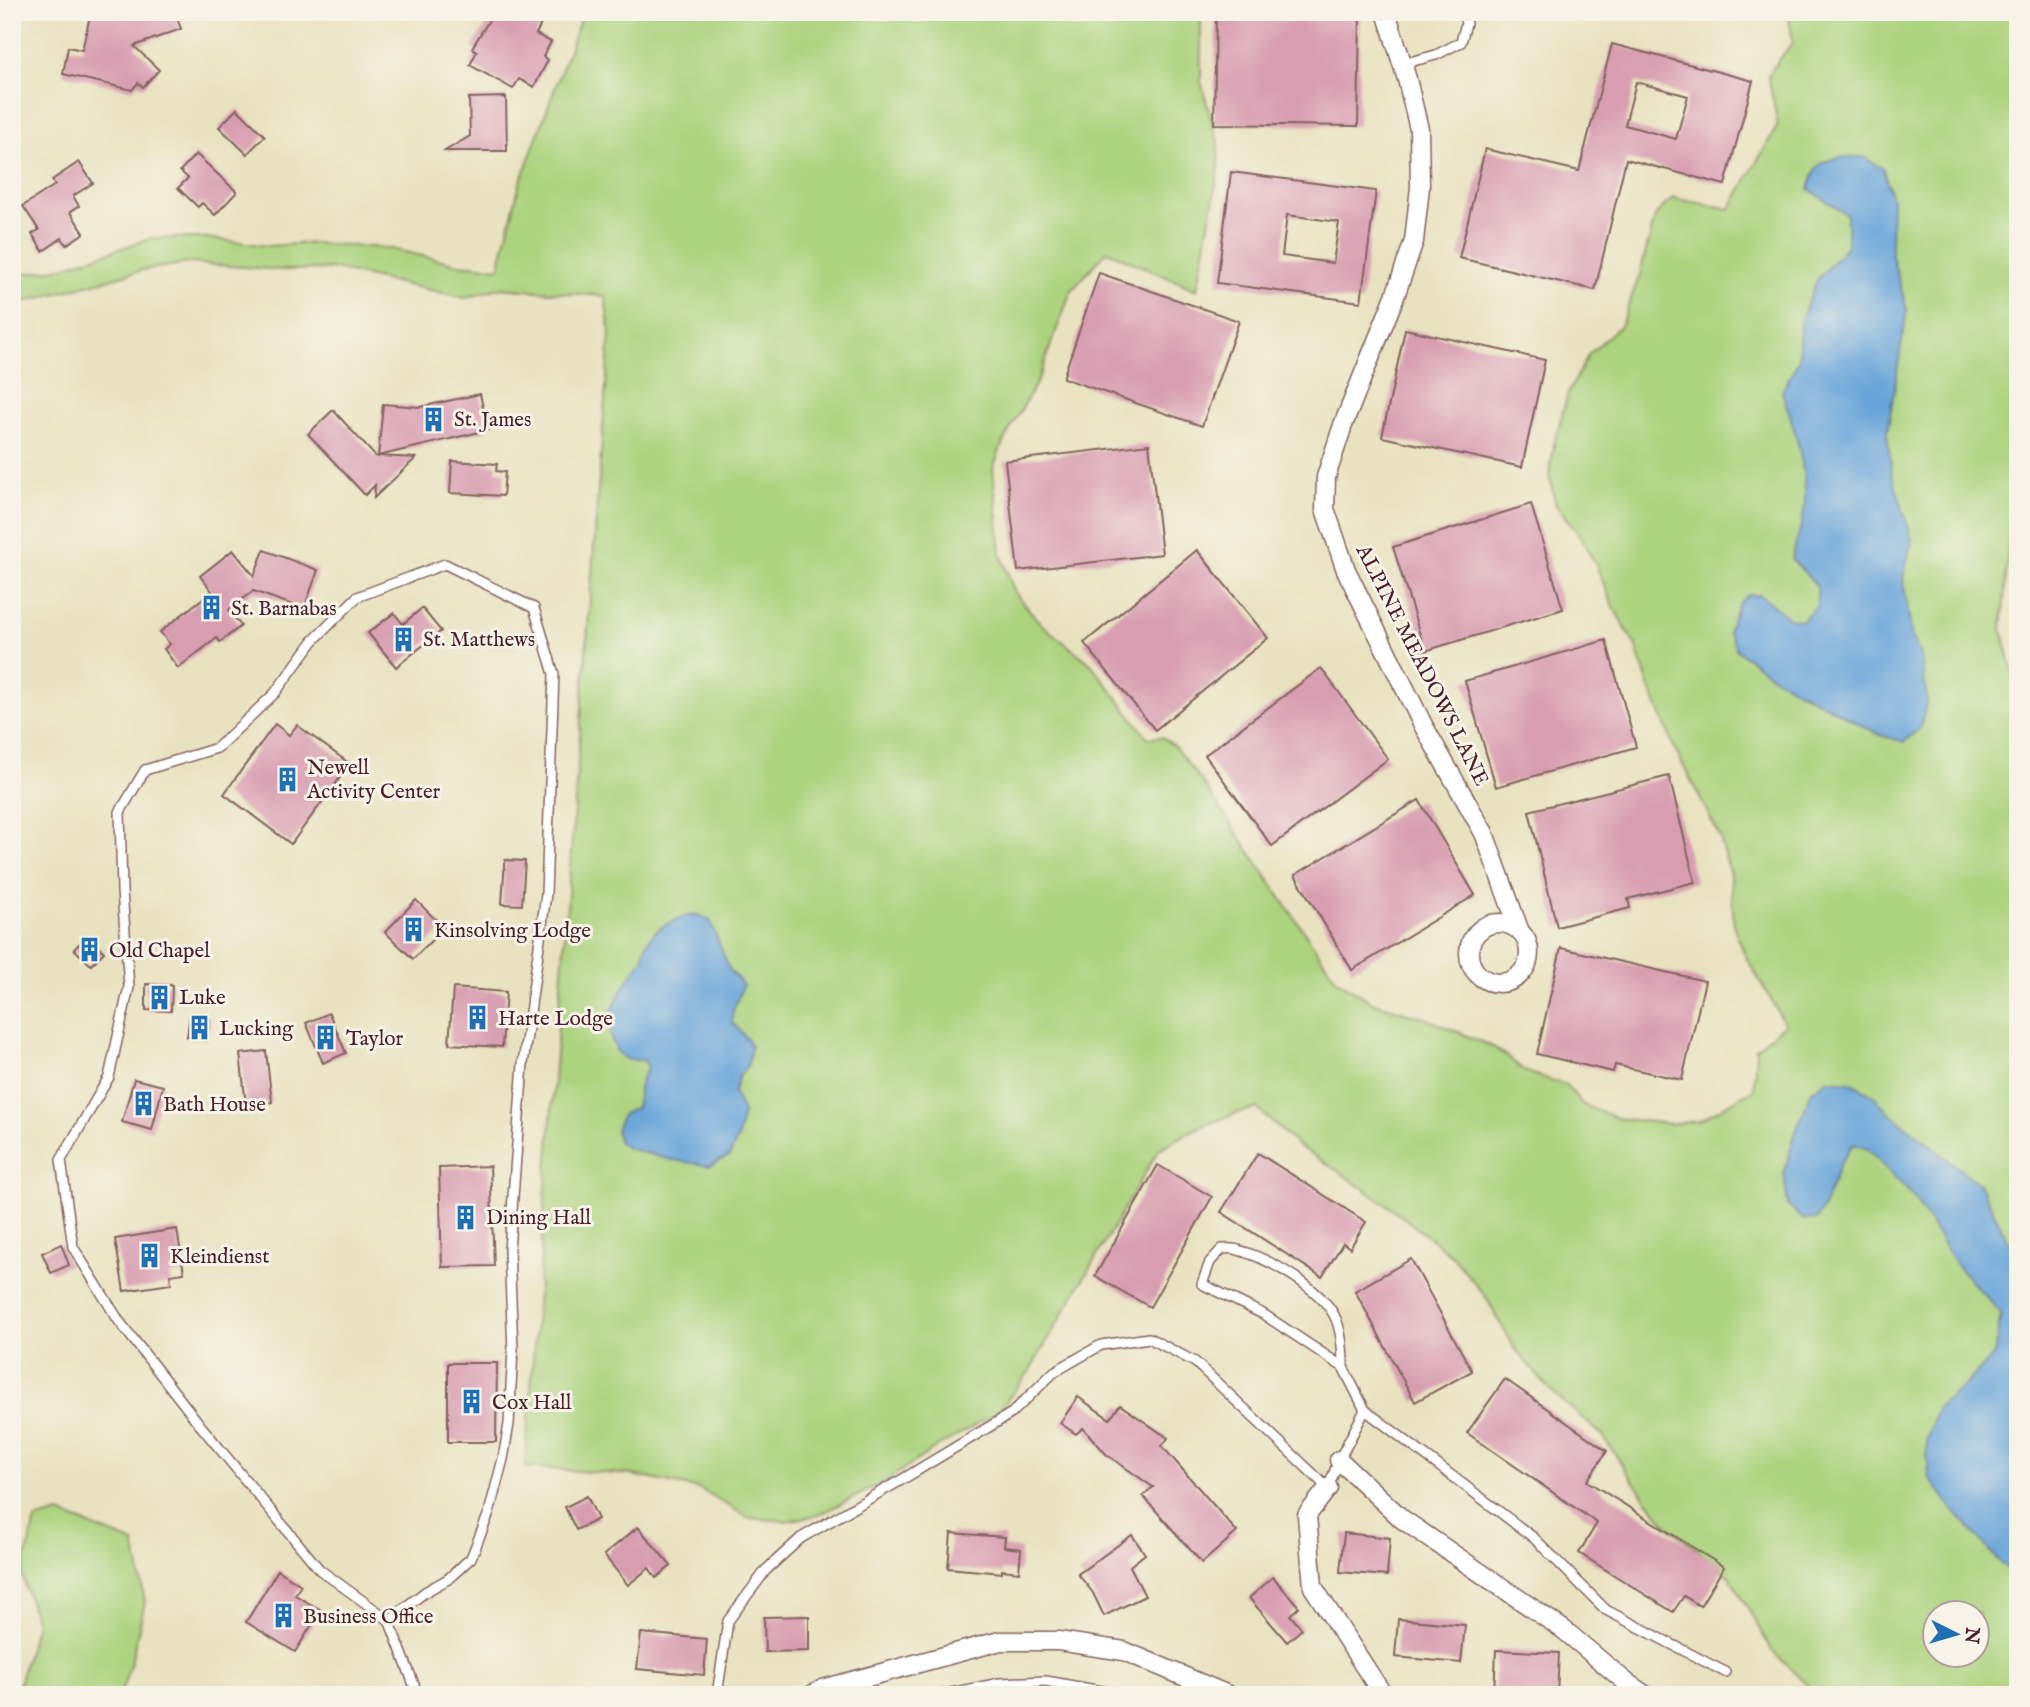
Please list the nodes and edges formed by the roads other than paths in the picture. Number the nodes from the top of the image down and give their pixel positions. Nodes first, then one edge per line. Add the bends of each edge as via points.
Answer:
1 (1385, 12) edge
2 (1463, 12) edge
3 (1402, 64) junction
4 (1520, 932) dead end
5 (1343, 1367) junction
6 (1365, 1410) junction
7 (1339, 1461) junction
8 (1328, 1488) junction
9 (389, 1620) junction
10 (1725, 1672) dead end
11 (418, 1695) edge
12 (717, 1695) edge
13 (813, 1695) edge
14 (941, 1695) edge
15 (1124, 1695) edge
16 (1227, 1695) edge
17 (1383, 1695) edge
18 (1644, 1695) edge

1 - 3 street, ALPINE MEADOWS LANE
2 - 3 lane via 1466,23 1461,42
3 - 4 street, ALPINE MEADOWS LANE via 1419,129 1420,187 1413,241 1343,425 1326,477 1325,509 1352,582 1423,725 1484,833
5 - 5 lane via 1335,1318 1323,1300 1296,1278 1236,1249 1222,1249 1210,1262 1202,1284 1263,1314
5 - 6 lane
6 - 7 lane
6 - 10 lane via 1534,1538 1606,1610
7 - 8 lane
7 - 18 street via 1402,1519 1564,1630
8 - 12 lane via 1195,1362 1149,1338 1101,1345 1054,1372 1012,1413 801,1538 766,1570 728,1620
8 - 17 street via 1307,1516 1313,1587
9 - 9 lane via 471,1559 503,1459 513,1350 509,1250 523,1064 546,894 554,674 534,607 445,564 357,597 313,641 275,693 217,748 145,770 120,812 129,987 108,1077 61,1160 73,1248 119,1321 320,1570
9 - 11 lane
13 - 16 street via 1000,1642 1058,1641 1124,1651
14 - 15 lane via 1000,1683 1046,1681

